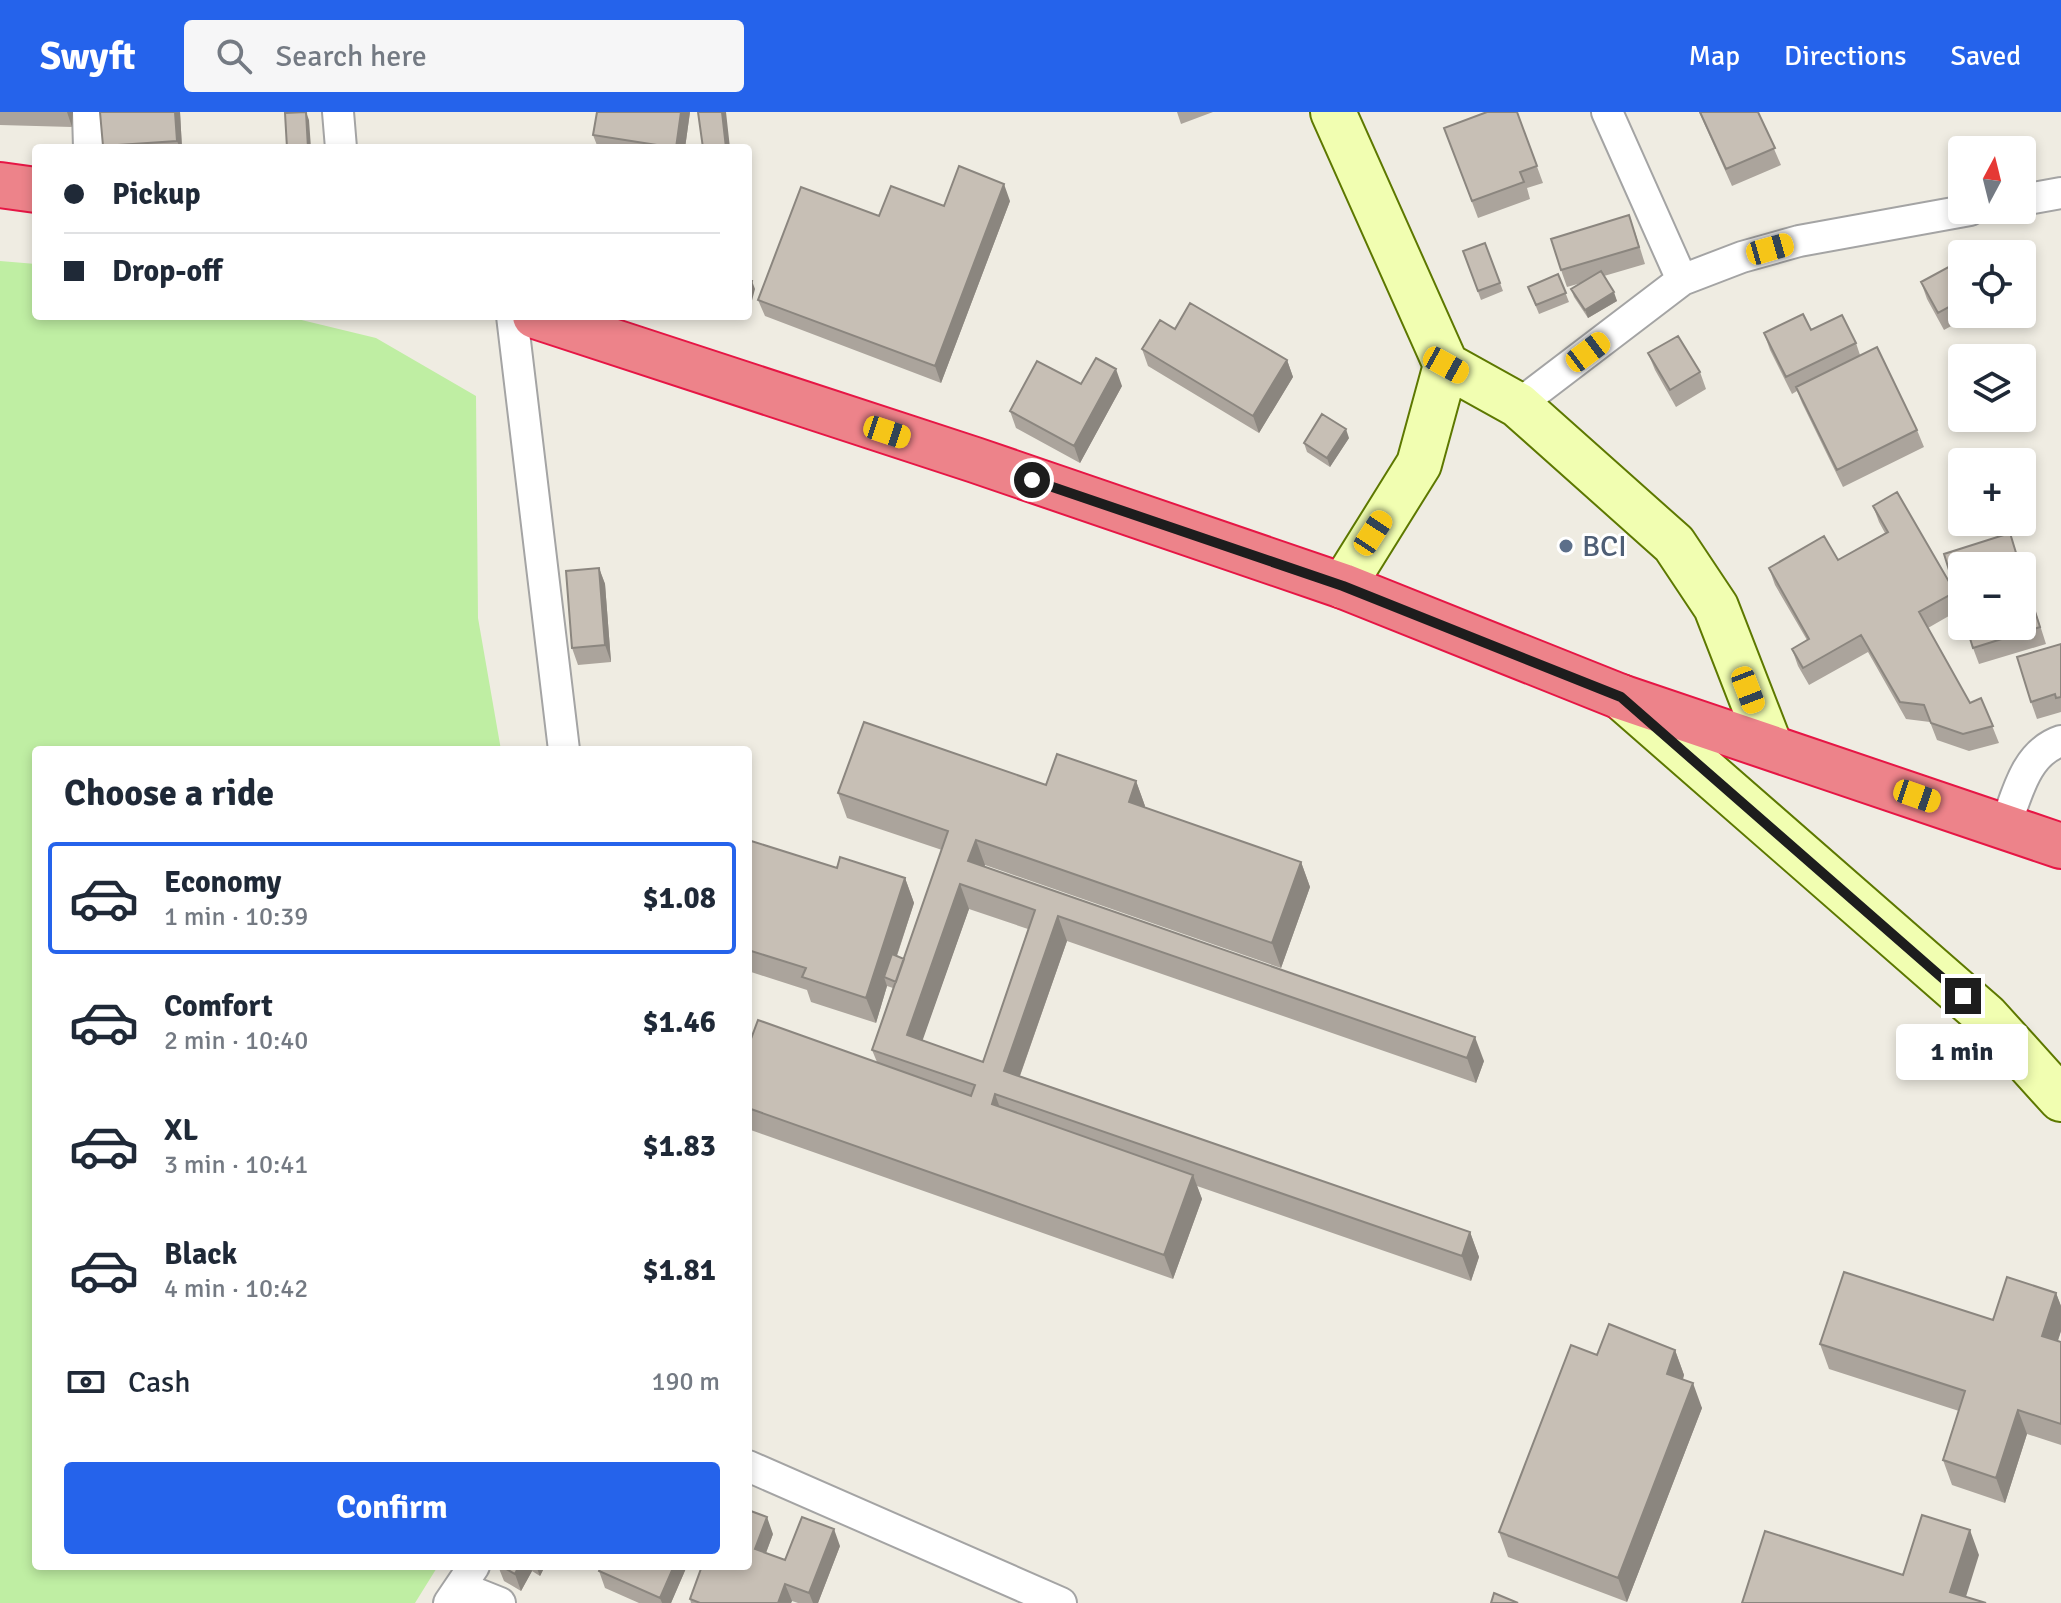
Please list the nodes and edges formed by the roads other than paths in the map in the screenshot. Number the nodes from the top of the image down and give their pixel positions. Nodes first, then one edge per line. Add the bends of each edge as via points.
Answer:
1 (88, 112) edge
2 (338, 112) edge
3 (1333, 112) edge
4 (1607, 112) edge
5 (89, 144) edge
6 (341, 144) edge
7 (0, 185) edge
8 (32, 189) edge
9 (2061, 193) edge
10 (2036, 197) edge
11 (1948, 214) edge
12 (1682, 280) junction
13 (512, 320) edge
14 (547, 320) edge
15 (1446, 365) junction
16 (1518, 405) junction
17 (1343, 586) junction
18 (1621, 697) junction
19 (2061, 741) edge
20 (564, 746) edge
21 (1770, 746) junction
22 (2005, 827) junction
23 (2061, 846) edge
24 (2061, 1099) edge
25 (752, 1468) edge
26 (461, 1585) edge
27 (500, 1603) edge
28 (1061, 1603) edge

1 - 5 street
2 - 6 street
3 - 15 street
4 - 12 street
7 - 8 highway
9 - 10 street
11 - 12 street via 1799,241
12 - 16 street
13 - 20 street
14 - 17 highway
15 - 16 street
15 - 17 street via 1419,464
16 - 21 street via 1674,544 1716,607
17 - 18 highway
18 - 21 highway
18 - 24 street via 1986,1016
19 - 22 street via 2028,766
21 - 22 highway
22 - 23 highway
25 - 28 street
26 - 27 street

